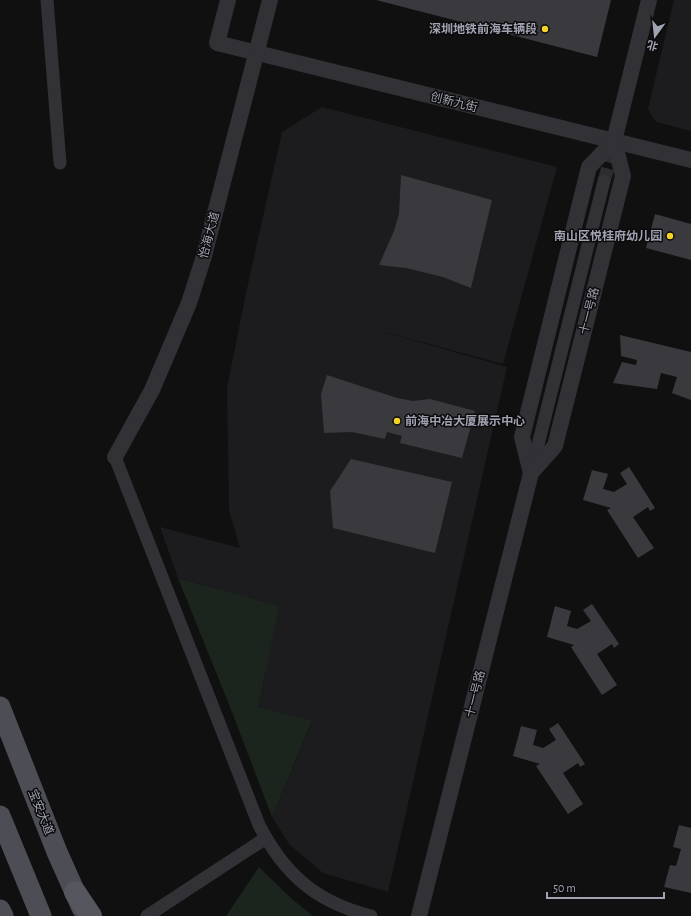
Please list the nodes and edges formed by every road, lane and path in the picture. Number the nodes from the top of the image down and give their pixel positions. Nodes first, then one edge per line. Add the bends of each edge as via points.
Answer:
1 (47, 0) edge
2 (228, 0) edge
3 (270, 0) edge
4 (649, 0) edge
5 (256, 53) junction
6 (614, 141) junction
7 (691, 160) edge
8 (60, 163) dead end
9 (604, 181) tunnel mouth
10 (114, 457) joint
11 (531, 472) junction
12 (0, 707) edge
13 (0, 816) edge
14 (266, 838) junction
15 (75, 892) junction
16 (0, 910) edge
17 (3, 916) edge
18 (41, 916) edge
19 (85, 916) edge
20 (91, 916) edge
21 (147, 916) edge
22 (371, 916) edge
23 (419, 916) edge

1 - 8 street
2 - 5 street, 创新九街 via 217,43
3 - 5 street, 怡海大道
4 - 6 street, 十一号路
5 - 6 street, 创新九街
5 - 10 street, 怡海大道 via 204,256 189,303 152,390
6 - 7 street, 创新九街
6 - 11 street, 十一号路 via 589,167 522,437
6 - 11 street, 十一号路 via 624,176 555,446
9 - 11 street
10 - 14 street
11 - 23 street, 十一号路
12 - 15 main road, 宝安大道
13 - 18 main road
14 - 21 street
14 - 22 street via 281,862 318,896 338,906
15 - 19 main road, 宝安大道
15 - 20 highway
16 - 17 main road

